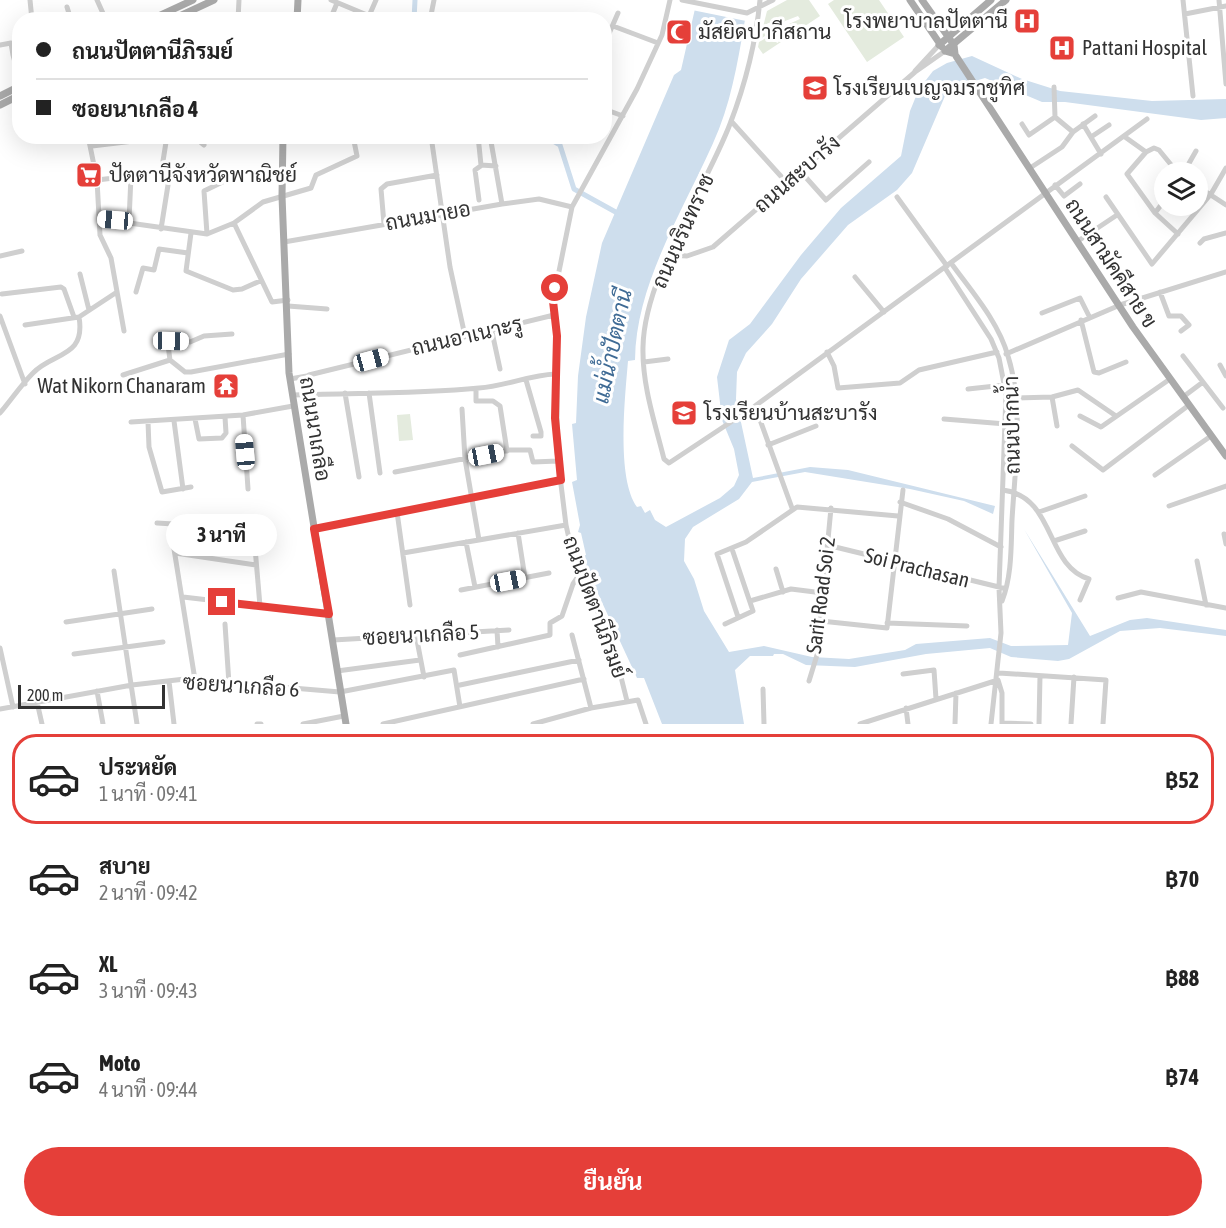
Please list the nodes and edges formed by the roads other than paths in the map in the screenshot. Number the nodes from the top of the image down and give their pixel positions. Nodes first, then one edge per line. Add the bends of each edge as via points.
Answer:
1 (193, 0) edge
2 (214, 0) edge
3 (331, 0) edge
4 (670, 0) edge
5 (682, 0) edge
6 (760, 0) edge
7 (773, 0) edge
8 (910, 0) edge
9 (922, 0) edge
10 (991, 0) edge
11 (1006, 0) edge
12 (1183, 0) edge
13 (1219, 0) edge
14 (180, 3) edge
15 (337, 3) junction
16 (67, 7) dead end
17 (1223, 7) edge
18 (759, 9) junction
19 (190, 11) edge
20 (69, 12) edge
21 (164, 12) edge
22 (333, 12) edge
23 (359, 12) edge
24 (618, 14) dead end
25 (1185, 14) junction
26 (613, 27) joint
27 (948, 38) junction
28 (658, 44) junction
29 (939, 45) junction
30 (954, 45) junction
31 (945, 51) junction
32 (956, 55) junction
33 (915, 72) junction
34 (1226, 84) edge
35 (1054, 87) dead end
36 (1193, 96) dead end
37 (612, 112) edge
38 (623, 116) junction
39 (1095, 116) dead end
40 (1055, 117) junction
41 (1147, 119) dead end
42 (731, 121) junction
43 (1022, 124) dead end
44 (1083, 124) junction
45 (1109, 125) dead end
46 (1073, 132) junction
47 (612, 135) edge
48 (1091, 137) junction
49 (1125, 137) junction
50 (109, 144) edge
51 (166, 144) edge
52 (283, 144) edge
53 (355, 144) edge
54 (432, 144) edge
55 (479, 144) edge
56 (492, 144) edge
57 (607, 144) edge
58 (92, 146) joint
59 (1196, 151) dead end
60 (1146, 152) junction
61 (1101, 154) junction
62 (869, 162) dead end
63 (1169, 162) edge
64 (1190, 162) edge
65 (164, 164) junction
66 (482, 165) junction
67 (496, 165) junction
68 (1030, 168) junction
69 (1226, 168) edge
70 (185, 169) dead end
71 (801, 172) junction
72 (241, 173) dead end
73 (437, 175) junction
74 (97, 180) junction
75 (787, 183) junction
76 (1080, 184) dead end
77 (1055, 185) junction
78 (1208, 192) edge
79 (1046, 193) junction
80 (1211, 194) junction
81 (282, 196) junction
82 (897, 197) dead end
83 (1106, 197) dead end
84 (479, 200) dead end
85 (502, 204) junction
86 (1226, 205) edge
87 (572, 207) junction
88 (442, 212) junction
89 (1154, 212) edge
90 (1117, 215) junction
91 (1158, 216) edge
92 (101, 219) junction
93 (129, 221) junction
94 (234, 223) junction
95 (384, 224) junction
96 (162, 229) junction
97 (191, 233) junction
98 (1226, 233) edge
99 (207, 234) junction
100 (1178, 234) junction
101 (1078, 241) junction
102 (284, 242) junction
103 (1200, 243) dead end
104 (22, 251) dead end
105 (188, 253) junction
106 (670, 255) junction
107 (0, 256) edge
108 (948, 265) junction
109 (1226, 272) edge
110 (80, 274) dead end
111 (855, 277) dead end
112 (260, 281) junction
113 (117, 292) junction
114 (136, 292) dead end
115 (1160, 292) junction
116 (3, 294) dead end
117 (288, 303) junction
118 (1120, 304) junction
119 (327, 309) dead end
120 (88, 310) junction
121 (884, 312) junction
122 (1042, 313) dead end
123 (554, 315) junction
124 (0, 316) edge
125 (1089, 316) junction
126 (76, 317) junction
127 (1081, 320) junction
128 (25, 325) dead end
129 (124, 331) dead end
130 (1180, 331) dead end
131 (492, 332) junction
132 (232, 334) dead end
133 (465, 336) junction
134 (827, 352) junction
135 (289, 354) junction
136 (1008, 354) junction
137 (998, 355) junction
138 (1184, 356) dead end
139 (668, 359) dead end
140 (170, 360) junction
141 (644, 362) junction
142 (1126, 362) dead end
143 (1220, 365) dead end
144 (500, 369) dead end
145 (555, 374) junction
146 (123, 375) dead end
147 (1226, 376) edge
148 (290, 379) junction
149 (1170, 379) junction
150 (526, 380) junction
151 (1203, 382) junction
152 (25, 384) junction
153 (1005, 386) junction
154 (476, 388) junction
155 (968, 389) dead end
156 (345, 393) junction
157 (369, 393) junction
158 (292, 395) junction
159 (1052, 397) junction
160 (1183, 397) junction
161 (1016, 398) junction
162 (1189, 405) junction
163 (293, 406) junction
164 (755, 406) junction
165 (1223, 408) dead end
166 (462, 409) dead end
167 (0, 413) edge
168 (243, 415) junction
169 (1080, 416) dead end
170 (1116, 416) junction
171 (225, 417) junction
172 (195, 419) junction
173 (944, 419) dead end
174 (174, 421) junction
175 (130, 422) dead end
176 (148, 422) junction
177 (1006, 424) junction
178 (816, 426) dead end
179 (1057, 426) dead end
180 (533, 436) dead end
181 (1211, 436) junction
182 (768, 445) junction
183 (1072, 446) dead end
184 (507, 451) junction
185 (1226, 456) edge
186 (465, 459) junction
187 (558, 461) junction
188 (395, 472) dead end
189 (380, 473) dead end
190 (1155, 475) dead end
191 (359, 477) dead end
192 (561, 480) junction
193 (1226, 486) edge
194 (191, 487) dead end
195 (183, 489) junction
196 (248, 489) dead end
197 (903, 490) dead end
198 (1003, 490) junction
199 (1014, 491) junction
200 (1085, 496) dead end
201 (472, 497) junction
202 (900, 502) junction
203 (1169, 506) dead end
204 (792, 508) junction
205 (831, 508) junction
206 (397, 512) junction
207 (1039, 512) junction
208 (898, 516) junction
209 (157, 523) dead end
210 (170, 524) junction
211 (566, 525) junction
212 (314, 529) junction
213 (1085, 531) dead end
214 (518, 533) junction
215 (1224, 534) dead end
216 (479, 540) junction
217 (1054, 541) junction
218 (466, 542) junction
219 (1226, 544) edge
220 (827, 545) junction
221 (1001, 548) junction
222 (732, 549) junction
223 (175, 553) junction
224 (404, 553) junction
225 (1197, 561) dead end
226 (893, 563) junction
227 (256, 565) junction
228 (776, 569) dead end
229 (114, 571) dead end
230 (581, 572) junction
231 (549, 573) dead end
232 (525, 578) junction
233 (475, 587) junction
234 (999, 588) junction
235 (1007, 589) junction
236 (461, 590) dead end
237 (783, 592) junction
238 (823, 593) junction
239 (183, 597) junction
240 (1118, 598) dead end
241 (1080, 600) dead end
242 (750, 601) junction
243 (1002, 603) junction
244 (410, 605) dead end
245 (1206, 605) junction
246 (260, 606) junction
247 (1226, 608) edge
248 (152, 609) dead end
249 (120, 614) junction
250 (329, 614) junction
251 (738, 617) junction
252 (820, 621) junction
253 (66, 622) dead end
254 (225, 624) dead end
255 (725, 624) dead end
256 (887, 626) junction
257 (967, 626) dead end
258 (497, 630) junction
259 (509, 630) dead end
260 (416, 635) junction
261 (572, 635) dead end
262 (333, 640) junction
263 (163, 642) dead end
264 (125, 646) junction
265 (498, 647) junction
266 (0, 648) edge
267 (74, 654) dead end
268 (459, 655) dead end
269 (420, 660) junction
270 (579, 660) junction
271 (2, 670) edge
272 (337, 671) junction
273 (903, 674) dead end
274 (1041, 676) junction
275 (424, 677) junction
276 (998, 677) junction
277 (1074, 677) junction
278 (584, 679) junction
279 (195, 680) junction
280 (169, 681) junction
281 (809, 681) dead end
282 (229, 684) junction
283 (132, 685) junction
284 (460, 685) dead end
285 (763, 689) dead end
286 (97, 691) junction
287 (340, 692) junction
288 (956, 693) junction
289 (936, 699) junction
290 (627, 701) junction
291 (37, 702) junction
292 (13, 707) junction
293 (460, 707) junction
294 (591, 708) junction
295 (906, 708) junction
296 (0, 709) edge
297 (884, 716) junction
298 (345, 720) edge
299 (1002, 723) edge
300 (42, 724) edge
301 (103, 724) edge
302 (137, 724) edge
303 (174, 724) edge
304 (303, 724) edge
305 (383, 724) edge
306 (533, 724) edge
307 (646, 724) edge
308 (764, 724) edge
309 (860, 724) edge
310 (885, 724) edge
311 (908, 724) edge
312 (955, 724) edge
313 (991, 724) edge
314 (1031, 724) edge
315 (1040, 724) edge
316 (1071, 724) edge
317 (1103, 724) edge

1 - 14 main road
2 - 19 main road
3 - 15 street
4 - 28 street, ถนนปัตตานีภิรมย์
5 - 18 street via 747,13
6 - 18 street, ถนนนรินทราช
7 - 18 street
8 - 29 main road
9 - 27 main road
10 - 27 main road
11 - 30 main road
12 - 25 street
13 - 17 street
14 - 21 main road
15 - 22 street
15 - 23 street
16 - 20 street
17 - 25 street
17 - 34 street
18 - 42 street, ถนนนรินทราช
24 - 26 street
25 - 36 street
26 - 28 street
27 - 29 main road
27 - 30 main road
28 - 38 street, ถนนปัตตานีภิรมย์
29 - 31 main road
29 - 33 street
30 - 31 main road
30 - 32 main road
31 - 32 main road
31 - 33 street
32 - 68 main road, ถนนสามัคคีสาย ข
33 - 71 street, ถนนสะบารัง
35 - 40 street
37 - 38 street
38 - 47 street, ถนนปัตตานีภิรมย์
39 - 44 street
40 - 43 street via 1029,135
40 - 46 street
41 - 49 street
42 - 75 street
42 - 106 street, ถนนนรินทราช
44 - 46 street
44 - 48 street
45 - 48 street
46 - 68 street via 1062,147
48 - 61 street
49 - 60 street
49 - 61 street
50 - 58 street
51 - 65 street
52 - 81 main road, ถนนนาเกลือ
53 - 81 street via 357,156 316,175 308,189
54 - 73 street
55 - 66 street
56 - 67 street
57 - 87 street, ถนนปัตตานีภิรมย์
58 - 74 street
59 - 64 street
60 - 63 street via 1159,150
60 - 89 street via 1127,174
61 - 77 street
62 - 71 street via 826,200
65 - 70 street
65 - 96 street via 168,184
66 - 67 street
66 - 84 street via 475,170
67 - 85 street
68 - 79 main road, ถนนสามัคคีสาย ข
69 - 80 street
71 - 75 street, ถนนสะบารัง
72 - 99 street via 204,191
73 - 88 street
73 - 95 street via 387,184 381,189
74 - 92 street
74 - 93 street via 131,176
75 - 106 street, ถนนสะบารัง via 713,247 687,256
76 - 77 street via 1064,196
77 - 79 street
78 - 80 street
79 - 101 main road, ถนนสามัคคีสาย ข
79 - 108 street
80 - 86 street
80 - 100 street
81 - 94 street via 263,202
81 - 102 main road, ถนนนาเกลือ
82 - 108 street
83 - 90 street
85 - 87 street, ถนนมายอ via 538,199
85 - 88 street, ถนนมายอ
87 - 123 street, ถนนปัตตานีภิรมย์ via 556,275
88 - 95 street, ถนนมายอ
88 - 133 street
90 - 100 street via 1149,263 1156,262
90 - 101 street
91 - 100 street
92 - 93 street
92 - 113 street via 100,235 111,258
93 - 96 street
94 - 99 street
94 - 112 street
95 - 102 street, ถนนมายอ
96 - 97 street
97 - 99 street
97 - 105 street
98 - 103 street
101 - 118 main road, ถนนสามัคคีสาย ข
102 - 117 main road, ถนนนาเกลือ
104 - 107 street
105 - 112 street via 186,271 232,290
105 - 114 street via 159,249 154,270 143,268
106 - 141 street, ถนนนรินทราช via 648,314
108 - 121 street
108 - 136 street, ถนนปากน้ำ via 992,321
108 - 137 street, ถนนปากน้ำ
109 - 115 street
110 - 120 street
111 - 121 street
112 - 117 street via 272,302
113 - 120 street
113 - 129 street
115 - 118 street
115 - 130 street via 1169,316 1181,316 1190,325
116 - 126 street via 63,288
117 - 119 street
117 - 135 main road, ถนนนาเกลือ
118 - 125 street
118 - 149 main road, ถนนสามัคคีสาย ข
120 - 126 street
121 - 134 street
122 - 125 street via 1080,298
123 - 131 street, ถนนอาเนาะรู
123 - 145 street, ถนนปัตตานีภิรมย์
124 - 152 street
125 - 127 street
126 - 128 street
126 - 152 street via 80,336 77,342 60,358 40,367
127 - 136 street
127 - 142 street via 1094,372
131 - 133 street, ถนนอาเนาะรู
131 - 144 street
132 - 140 street via 204,336 190,342 171,341
133 - 148 street, ถนนอาเนาะรู
134 - 137 street via 838,388 900,383 919,370
134 - 164 street
135 - 140 street via 191,372
135 - 148 main road, ถนนนาเกลือ
136 - 137 street
136 - 161 street, ถนนปากน้ำ
137 - 153 street, ถนนปากน้ำ
138 - 151 street
139 - 141 street
140 - 146 street
141 - 164 street, ถนนนรินทราช via 664,459 669,463
143 - 147 street
145 - 150 street
145 - 187 street, ถนนปัตตานีภิรมย์
148 - 158 main road, ถนนนาเกลือ
149 - 160 main road, ถนนสามัคคีสาย ข
149 - 170 street
150 - 154 street
150 - 180 street via 541,432 541,436
151 - 160 street
151 - 165 street
152 - 167 street
153 - 155 street
153 - 177 street, ถนนปากน้ำ
154 - 157 street
154 - 184 street via 476,401 493,400 500,406
156 - 157 street
156 - 158 street
156 - 191 street
157 - 189 street
158 - 163 main road, ถนนนาเกลือ
159 - 161 street
159 - 170 street via 1082,391
159 - 179 street
160 - 162 main road, ถนนสามัคคีสาย ข
161 - 199 street, ถนนปากน้ำ
162 - 181 main road, ถนนสามัคคีสาย ข
162 - 183 street via 1103,470
163 - 168 street
163 - 212 main road, ถนนนาเกลือ
164 - 182 street
166 - 186 street
168 - 171 street
168 - 196 street
169 - 170 street via 1101,427
171 - 172 street
171 - 172 street via 226,433 222,438 198,439
172 - 174 street
173 - 177 street
174 - 176 street
174 - 195 street
175 - 176 street
176 - 195 street via 149,447 162,492
177 - 198 street, ถนนปากน้ำ
178 - 182 street
181 - 185 main road, ถนนสามัคคีสาย ข
181 - 190 street
182 - 204 street
184 - 186 street
184 - 187 street via 530,450 533,462
186 - 188 street
186 - 201 street
187 - 192 street, ถนนปัตตานีภิรมย์
192 - 201 street
192 - 211 street, ถนนปัตตานีภิรมย์
193 - 203 street
194 - 195 street
197 - 202 street
198 - 199 street
198 - 221 street, ถนนปากน้ำ
199 - 207 street via 1031,501
199 - 235 street, ถนนปากน้ำ
200 - 207 street
201 - 206 street
201 - 216 street
202 - 208 street
202 - 221 street via 948,519
204 - 205 street
204 - 222 street
205 - 208 street
205 - 220 street, Sarit Road Soi 2
206 - 212 street
206 - 224 street
207 - 217 street
208 - 226 street
209 - 210 street
210 - 223 street
210 - 227 street via 190,525 192,517 253,524
211 - 214 street
211 - 230 street, ถนนปัตตานีภิรมย์
212 - 250 main road, ถนนนาเกลือ
213 - 217 street
214 - 216 street
214 - 232 street
215 - 219 street
216 - 218 street
217 - 241 street via 1073,572 1089,579
218 - 224 street
218 - 233 street
220 - 226 street, Soi Prachasan
220 - 238 street, Sarit Road Soi 2
221 - 234 street, ถนนปากน้ำ
222 - 242 street
222 - 251 street via 717,554
223 - 227 street
223 - 239 street
224 - 244 street
225 - 245 street
226 - 234 street, Soi Prachasan
226 - 256 street
227 - 246 street
228 - 237 street
229 - 249 street
230 - 265 street via 562,616 550,623 550,635
230 - 290 street, ถนนปัตตานีภิรมย์ via 610,640
231 - 232 street
232 - 233 street
233 - 236 street
234 - 235 street, Soi Prachasan
234 - 243 street, ถนนปากน้ำ
235 - 243 street, ถนนปากน้ำ
237 - 238 street via 791,589
237 - 242 street
238 - 252 street, Sarit Road Soi 2
239 - 246 street
239 - 279 street
240 - 245 street via 1141,592
242 - 251 street via 753,611
243 - 276 street, ถนนปากน้ำ
245 - 247 street
246 - 250 street
248 - 249 street
249 - 253 street
249 - 264 street
250 - 262 main road, ถนนนาเกลือ
251 - 255 street
252 - 256 street
252 - 281 street, Sarit Road Soi 2 via 817,655
254 - 282 street
256 - 257 street
258 - 259 street, ซอยนาเกลือ 5
258 - 260 street, ซอยนาเกลือ 5
258 - 265 street
260 - 262 street, ซอยนาเกลือ 5
260 - 269 street
261 - 270 street
262 - 272 main road, ถนนนาเกลือ
263 - 264 street
264 - 267 street
264 - 283 street
265 - 268 street
266 - 271 street
269 - 272 street
269 - 275 street
270 - 278 street
270 - 284 street
271 - 292 street
272 - 287 main road, ถนนนาเกลือ
273 - 289 street via 934,670
274 - 276 street
274 - 277 street
274 - 315 street
275 - 287 street, ซอยนาเกลือ 6
275 - 293 street, ซอยนาเกลือ 6 via 454,670
276 - 288 street
276 - 299 street, ถนนปากน้ำ
276 - 313 street, ถนนปากน้ำ
277 - 316 street
277 - 317 street via 1107,681
278 - 293 street
278 - 294 street
279 - 280 street, ซอยนาเกลือ 6
279 - 282 street, ซอยนาเกลือ 6
280 - 283 street, ซอยนาเกลือ 6
280 - 303 street
282 - 287 street, ซอยนาเกลือ 6
283 - 286 street, ซอยนาเกลือ 6
283 - 302 street
285 - 308 street
286 - 291 street, ซอยนาเกลือ 6
286 - 301 street
287 - 298 main road, ถนนนาเกลือ
288 - 289 street
288 - 312 street
289 - 295 street
290 - 294 street
290 - 307 street via 638,700
291 - 292 street, ซอยนาเกลือ 6
291 - 300 street
292 - 296 street, ซอยนาเกลือ 6
293 - 305 street
294 - 306 street
295 - 297 street
295 - 311 street
297 - 309 street
297 - 310 street
298 - 304 street
299 - 314 street

